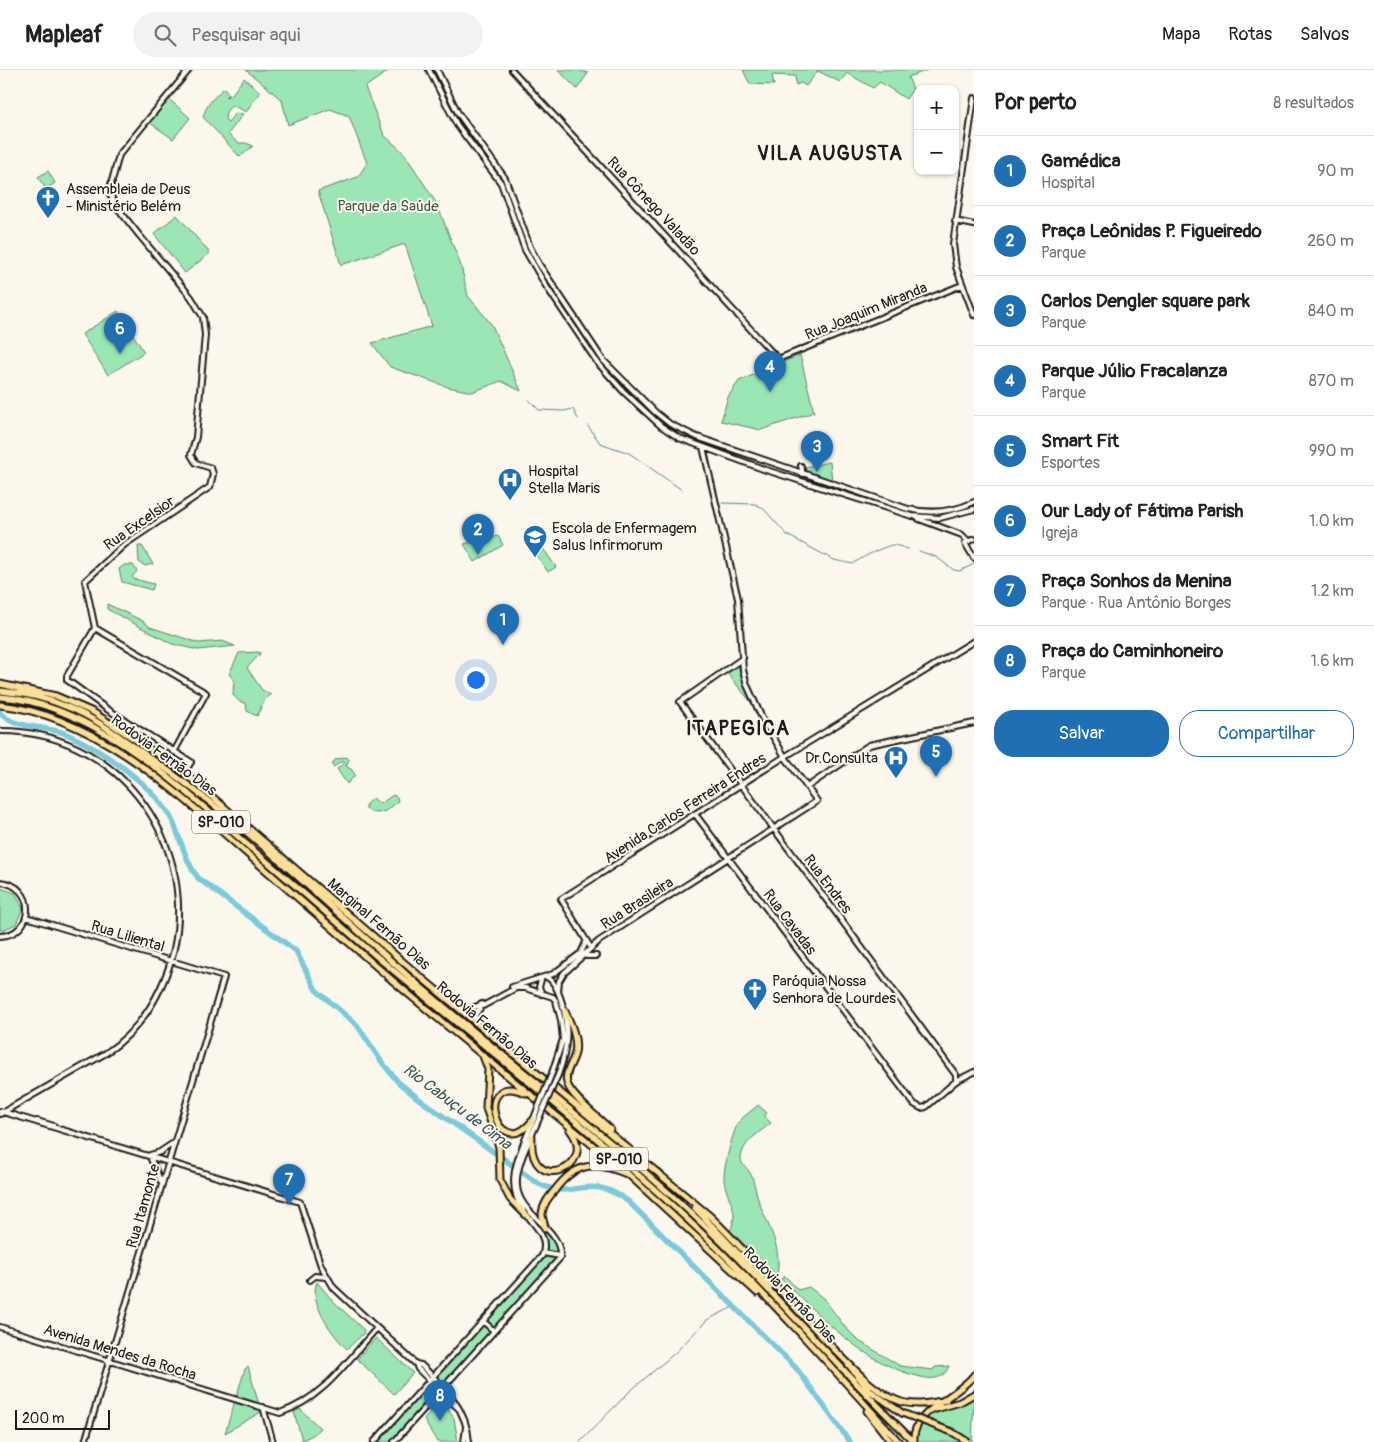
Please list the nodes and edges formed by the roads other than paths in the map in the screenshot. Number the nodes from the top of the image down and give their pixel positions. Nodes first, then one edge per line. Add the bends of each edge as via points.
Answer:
1 (189, 70) edge
2 (429, 70) edge
3 (437, 70) edge
4 (512, 70) edge
5 (974, 98) edge
6 (955, 221) junction
7 (974, 225) edge
8 (962, 284) junction
9 (974, 315) edge
10 (778, 359) joint
11 (703, 447) junction
12 (800, 466) dead end
13 (803, 474) junction
14 (711, 480) junction
15 (713, 491) junction
16 (974, 502) edge
17 (974, 509) edge
18 (912, 516) junction
19 (974, 539) edge
20 (967, 542) junction
21 (974, 558) edge
22 (95, 628) junction
23 (974, 641) edge
24 (743, 658) junction
25 (0, 684) edge
26 (0, 691) edge
27 (0, 697) edge
28 (752, 699) junction
29 (747, 702) dead end
30 (0, 705) edge
31 (974, 723) edge
32 (0, 731) edge
33 (174, 752) junction
34 (785, 757) junction
35 (184, 773) junction
36 (740, 785) junction
37 (807, 787) junction
38 (695, 814) junction
39 (773, 830) junction
40 (728, 858) junction
41 (0, 882) edge
42 (26, 918) junction
43 (0, 936) edge
44 (586, 941) junction
45 (591, 948) junction
46 (596, 956) dead end
47 (584, 957) junction
48 (172, 961) junction
49 (224, 977) joint
50 (547, 977) junction
51 (393, 980) junction
52 (542, 980) junction
53 (417, 990) junction
54 (558, 992) junction
55 (542, 994) junction
56 (456, 1007) junction
57 (565, 1011) junction
58 (467, 1024) junction
59 (484, 1029) junction
60 (503, 1046) junction
61 (480, 1052) junction
62 (974, 1072) edge
63 (956, 1075) junction
64 (963, 1076) junction
65 (956, 1081) junction
66 (533, 1096) junction
67 (1, 1112) edge
68 (533, 1120) junction
69 (564, 1122) junction
70 (532, 1137) junction
71 (617, 1139) junction
72 (174, 1142) junction
73 (149, 1156) junction
74 (168, 1162) junction
75 (519, 1162) junction
76 (516, 1174) junction
77 (629, 1175) junction
78 (162, 1183) junction
79 (686, 1196) junction
80 (528, 1217) junction
81 (545, 1228) junction
82 (543, 1253) junction
83 (560, 1256) junction
84 (327, 1277) junction
85 (310, 1280) dead end
86 (777, 1298) junction
87 (771, 1304) junction
88 (484, 1322) junction
89 (0, 1327) edge
90 (377, 1328) junction
91 (494, 1331) junction
92 (109, 1360) junction
93 (847, 1362) junction
94 (974, 1376) edge
95 (432, 1379) junction
96 (442, 1389) junction
97 (852, 1391) junction
98 (974, 1394) edge
99 (946, 1400) junction
100 (263, 1407) junction
101 (931, 1410) junction
102 (466, 1427) junction
103 (86, 1442) edge
104 (273, 1442) edge
105 (374, 1442) edge
106 (394, 1442) edge
107 (464, 1442) edge
108 (469, 1442) edge
109 (892, 1442) edge
110 (899, 1442) edge
111 (914, 1442) edge
112 (968, 1442) edge

1 - 22 street, Rua Excelsior via 118,155 109,192 128,221 191,297 202,317 205,343 196,437 191,452 196,462 213,469 210,487 124,545 85,581
2 - 11 street via 457,125 501,183 532,265 597,362 661,426 674,436
3 - 13 street via 458,113 505,178 539,264 607,364 664,420 678,429
4 - 10 street, Rua Cônego Valadão
5 - 6 street
6 - 7 street
6 - 8 street via 953,252
8 - 9 street
8 - 10 street, Rua Joaquim Miranda
11 - 14 street
11 - 18 street via 837,494
12 - 13 street
13 - 16 street via 922,512 951,510
14 - 15 street
14 - 15 street via 716,484
15 - 24 street via 738,598
17 - 18 street via 940,518
18 - 20 street via 958,534
19 - 20 street
20 - 21 street
22 - 33 street via 70,669 67,680
22 - 33 street via 206,693
23 - 34 street, Avenida Carlos Ferreira Endres
24 - 28 street via 744,677
24 - 36 street, Rua Endres via 680,702
25 - 35 highway, Marginal Fernão Dias / SP-010 via 56,696 93,712
26 - 58 highway, Rodovia Fernão Dias / SP-010 via 41,697 71,708 184,781
27 - 53 highway, Rodovia Fernão Dias / SP-010 via 38,704 82,721 169,778
28 - 29 street
28 - 34 street
30 - 51 highway, SP-010 via 35,711 76,726 150,773 205,816
31 - 37 street via 869,745
32 - 48 street via 35,734 65,742 114,773 147,807 158,823 170,854 179,901
33 - 35 street via 191,762
34 - 36 street, Avenida Carlos Ferreira Endres
34 - 37 street
35 - 56 highway, Marginal Fernão Dias / SP-010
36 - 38 street, Avenida Carlos Ferreira Endres
36 - 39 street, Rua Endres
37 - 39 street, Rua Brasileira via 817,801
38 - 40 street, Rua Cavadas
38 - 44 street, Avenida Carlos Ferreira Endres via 561,899
39 - 40 street, Rua Brasileira
39 - 63 street, Rua Endres
40 - 45 street, Rua Brasileira
40 - 65 street, Rua Cavadas via 914,1104 926,1108
41 - 42 street via 12,885 22,893 27,906
42 - 43 street via 16,931
42 - 48 street, Rua Liliental
44 - 45 street
44 - 50 street, Rua Brasileira via 581,953
45 - 47 street, Rua Brasileira
46 - 47 street
47 - 54 street, Rua Brasileira via 562,976
48 - 49 street, Rua Liliental
48 - 67 street via 154,1002 115,1047
49 - 72 street, Rua Itamonte
50 - 52 street, Rua Brasileira
50 - 54 street
51 - 53 highway
51 - 61 highway, SP-010
52 - 55 street via 539,987
52 - 56 street, Rua Brasileira via 514,986 468,1010
53 - 87 highway, Rodovia Fernão Dias / SP-010 via 643,1179
54 - 57 street
55 - 59 street via 516,988 481,1007 475,1017
55 - 68 street, bridge via 556,1001 563,1028 561,1050
56 - 59 highway, Marginal Fernão Dias / SP-010
57 - 70 street, bridge via 567,1050
57 - 71 highway via 576,1044 567,1084
58 - 60 highway
58 - 86 highway, Rodovia Fernão Dias / SP-010 via 671,1196
59 - 60 highway, Marginal Fernão Dias / SP-010
60 - 71 highway, Marginal Fernão Dias / SP-010
61 - 66 highway, SP-010
61 - 80 highway via 488,1069 486,1112 499,1147 500,1180
62 - 64 street
63 - 64 street
63 - 65 street
64 - 65 street
66 - 68 highway via 516,1089 503,1091 494,1101 493,1112 499,1126 512,1132 524,1130
66 - 69 highway, SP-010
67 - 73 street
68 - 75 street
69 - 70 highway via 578,1146 574,1160 563,1170 548,1171 539,1166 531,1152
69 - 77 highway, SP-010
70 - 75 street
71 - 79 highway, Marginal Fernão Dias / SP-010
72 - 73 street
72 - 74 street, Rua Itamonte
73 - 74 street
73 - 78 street
74 - 78 street, Rua Itamonte
74 - 84 street via 300,1202
75 - 76 street
76 - 80 street via 514,1194
76 - 81 street via 519,1196
77 - 81 highway via 606,1165 576,1170 559,1183 550,1196 542,1214
77 - 87 highway
78 - 92 street, Rua Itamonte
79 - 86 highway via 758,1272
79 - 93 highway, Marginal Fernão Dias / SP-010 via 740,1245
80 - 82 street via 542,1236
81 - 83 street via 557,1243
82 - 83 street
82 - 88 street
83 - 91 street
84 - 85 street via 315,1276
84 - 90 street via 339,1293
86 - 111 highway, Rodovia Fernão Dias / SP-010
87 - 97 highway, Rodovia Fernão Dias / SP-010
88 - 91 street
88 - 95 street
89 - 92 street, Avenida Mendes da Rocha
90 - 95 street via 421,1365
90 - 100 street, Avenida Mendes da Rocha via 318,1393 280,1413
91 - 96 street
92 - 100 street, Avenida Mendes da Rocha
92 - 103 street, Rua Itamonte
93 - 99 highway via 878,1390 894,1399 925,1404
93 - 112 highway, bridge via 868,1390 902,1413 952,1432
94 - 99 highway
95 - 96 street
95 - 105 street
96 - 102 street via 458,1408
96 - 106 street
97 - 109 highway
97 - 110 highway, Rodovia Fernão Dias / SP-010
98 - 101 highway
99 - 101 highway
100 - 104 street
101 - 111 highway via 917,1424
102 - 107 street
102 - 108 street

